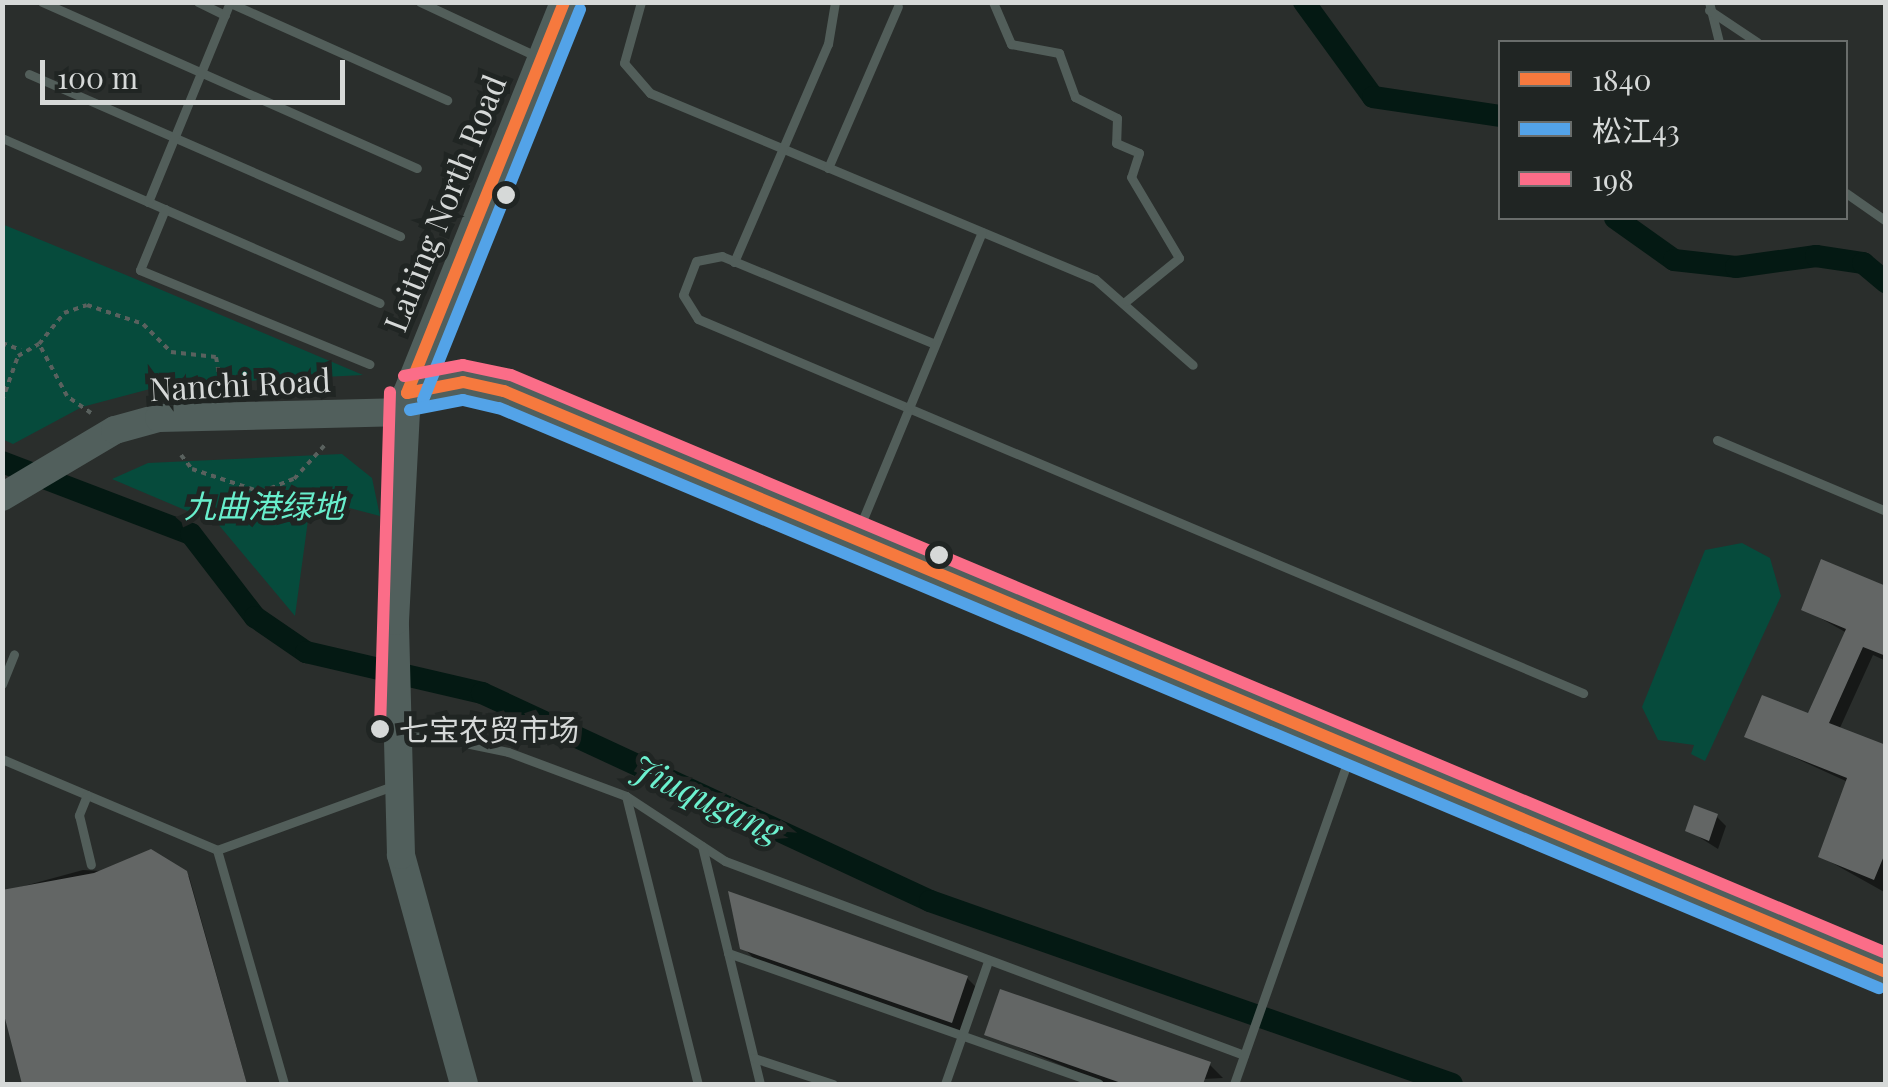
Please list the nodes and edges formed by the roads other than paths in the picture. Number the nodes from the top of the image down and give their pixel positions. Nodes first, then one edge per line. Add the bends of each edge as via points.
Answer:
1 (42, 2) edge
2 (198, 2) edge
3 (420, 2) edge
4 (564, 2) edge
5 (641, 2) edge
6 (992, 2) edge
7 (230, 3) edge
8 (833, 4) edge
9 (898, 6) dead end
10 (1709, 6) edge
11 (225, 15) junction
12 (1718, 40) edge
13 (1754, 40) edge
14 (540, 58) junction
15 (201, 73) junction
16 (29, 74) dead end
17 (448, 100) dead end
18 (2, 138) edge
19 (174, 138) junction
20 (783, 149) junction
21 (416, 168) dead end
22 (828, 168) junction
23 (1848, 194) edge
24 (148, 202) junction
25 (164, 209) junction
26 (1886, 221) edge
27 (982, 232) junction
28 (400, 236) dead end
29 (734, 262) junction
30 (1126, 301) junction
31 (379, 302) dead end
32 (935, 344) junction
33 (370, 364) dead end
34 (1194, 365) dead end
35 (407, 403) junction
36 (909, 408) junction
37 (1717, 440) dead end
38 (14, 488) edge
39 (1886, 511) edge
40 (2, 520) edge
41 (855, 538) junction
42 (14, 654) dead end
43 (2, 684) edge
44 (1583, 693) dead end
45 (397, 717) junction
46 (1353, 748) junction
47 (2, 759) edge
48 (399, 784) junction
49 (87, 795) junction
50 (626, 796) junction
51 (702, 846) junction
52 (218, 850) junction
53 (91, 866) dead end
54 (728, 954) junction
55 (987, 964) junction
56 (1886, 972) edge
57 (962, 1036) junction
58 (1245, 1052) junction
59 (754, 1058) junction
60 (284, 1084) edge
61 (464, 1084) edge
62 (698, 1084) edge
63 (760, 1084) edge
64 (833, 1084) edge
65 (945, 1084) edge
66 (1099, 1084) edge
67 (1234, 1084) edge

1 - 15 lane
2 - 11 lane
3 - 14 lane
4 - 14 street, Laiting North Road
5 - 20 lane via 624,45 632,79
6 - 30 lane via 1011,44 1059,52 1075,97 1118,118 1116,143 1139,153 1131,177 1178,258
7 - 11 lane
7 - 17 lane
8 - 20 lane
9 - 22 lane
10 - 12 lane
10 - 13 lane
11 - 15 lane
14 - 35 street, Laiting North Road
15 - 19 lane
15 - 21 lane
16 - 19 lane
18 - 24 lane
19 - 24 lane
19 - 28 lane
20 - 22 lane
20 - 29 lane
22 - 27 lane
23 - 26 lane
24 - 25 lane
25 - 31 lane
25 - 33 lane via 140,270
27 - 30 lane
27 - 32 lane
29 - 32 lane
29 - 36 lane via 708,254 696,261 686,309
30 - 34 lane
32 - 36 lane
35 - 38 street, Nanchi Road via 159,418 68,453
35 - 41 street, Nanchi Road via 462,382 504,390
35 - 45 street, Laiting North Road via 394,621
36 - 41 lane
36 - 44 lane
37 - 39 lane
38 - 40 street, Nanchi Road via 30,497
41 - 46 street, Nanchi Road
42 - 43 lane
45 - 48 street, Laiting North Road
45 - 50 lane
46 - 56 street, Nanchi Road
46 - 58 lane
47 - 49 lane
48 - 52 lane
48 - 61 street, Laiting North Road via 400,855
49 - 52 lane
49 - 53 lane via 79,815
50 - 51 lane
50 - 62 lane
51 - 54 lane
51 - 55 lane
52 - 60 lane
54 - 57 lane
54 - 59 lane
55 - 57 lane
55 - 58 lane
57 - 65 lane
57 - 66 lane
58 - 67 lane
59 - 63 lane
59 - 64 lane

